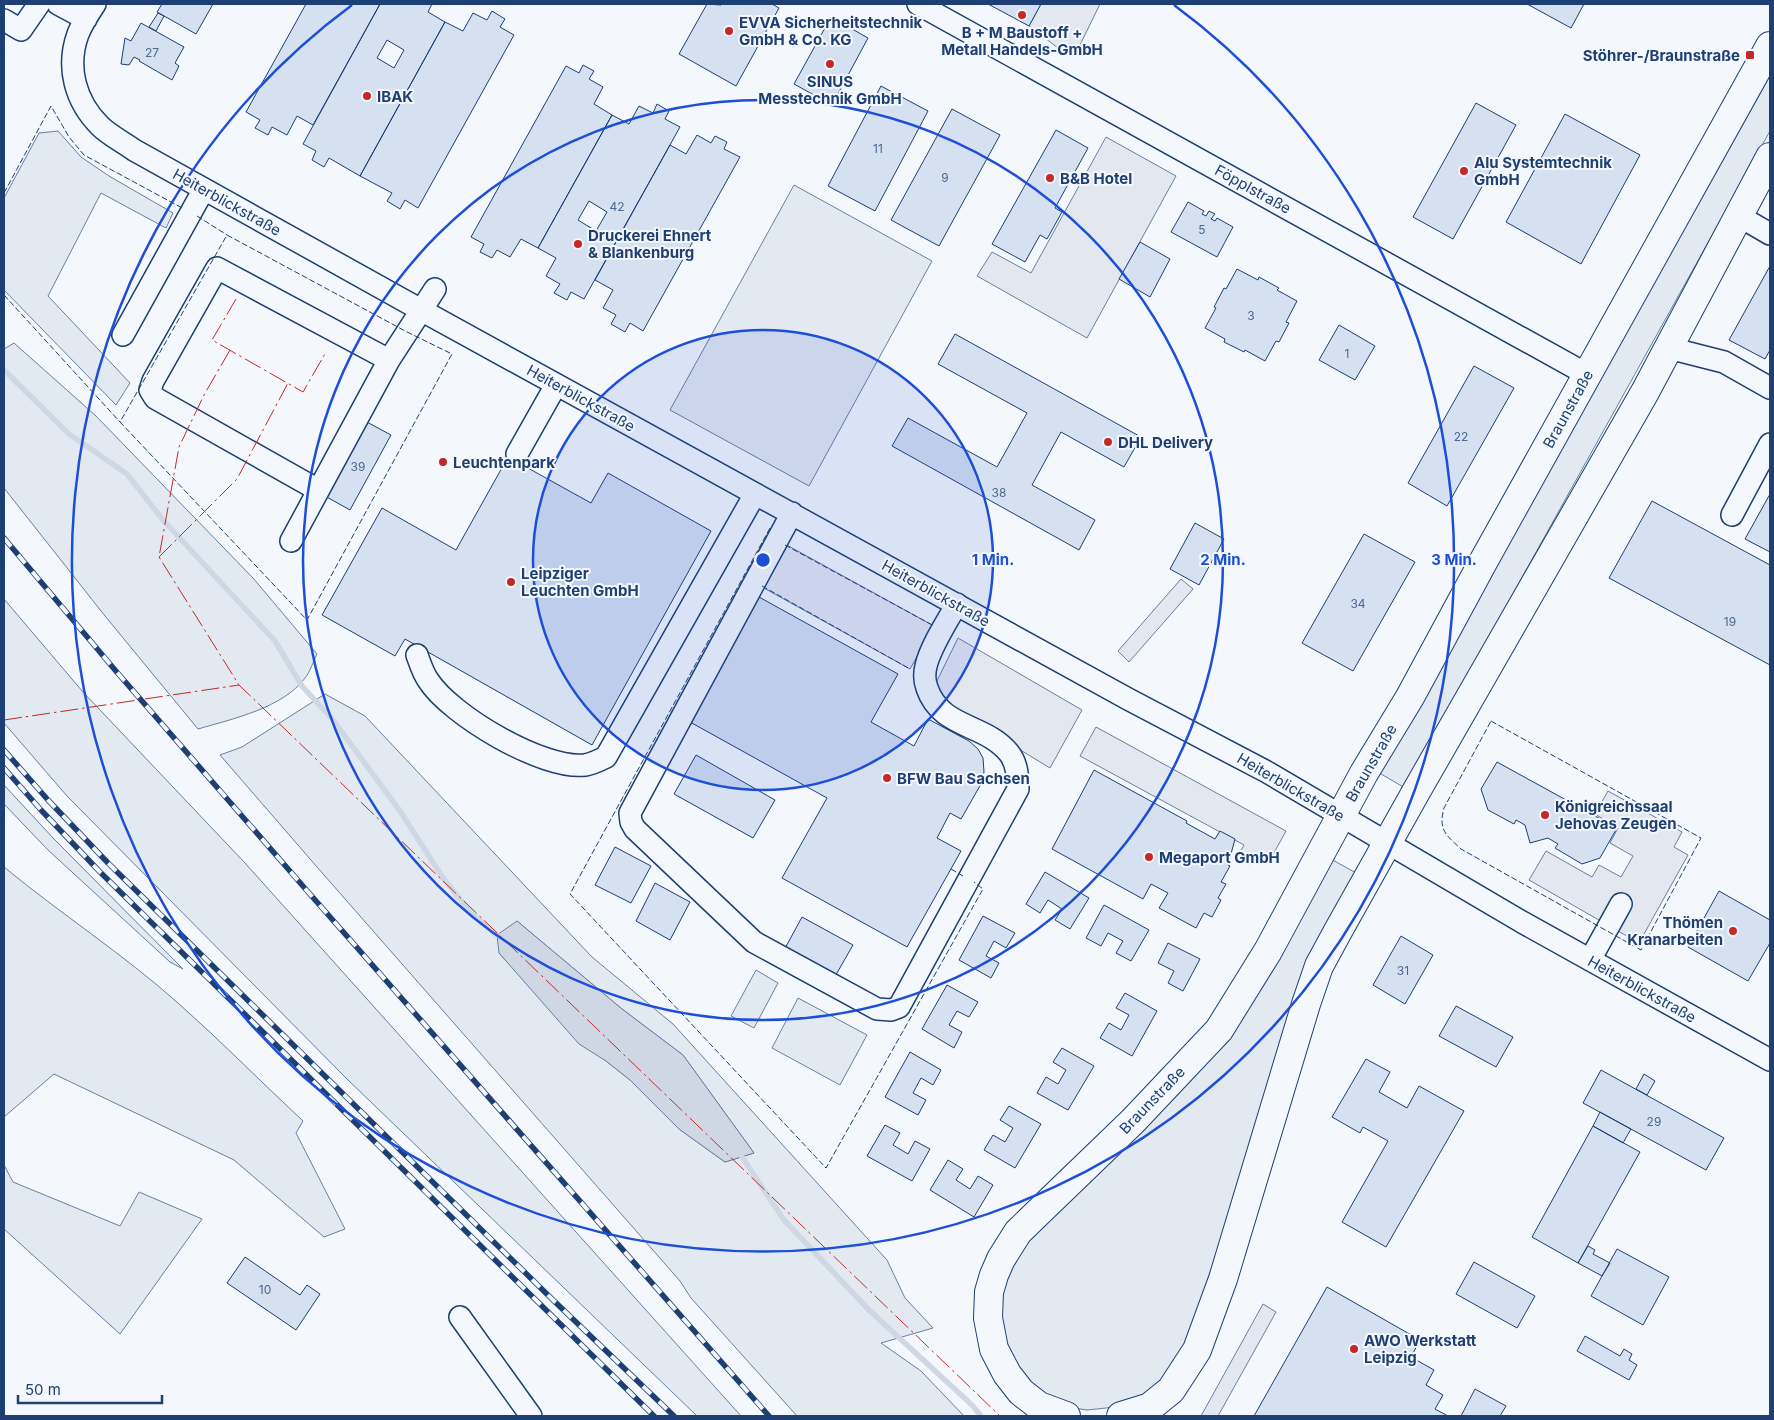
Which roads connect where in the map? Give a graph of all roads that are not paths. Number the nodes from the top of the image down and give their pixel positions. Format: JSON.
{"nodes":[{"id":1,"x":39,"y":4,"type":"edge"},
{"id":2,"x":58,"y":4,"type":"edge"},
{"id":3,"x":918,"y":4,"type":"edge"},
{"id":4,"x":90,"y":11,"type":"edge"},
{"id":5,"x":4,"y":20,"type":"edge"},
{"id":6,"x":1770,"y":46,"type":"edge"},
{"id":7,"x":1770,"y":157,"type":"edge"},
{"id":8,"x":204,"y":189,"type":"junction"},
{"id":9,"x":1738,"y":216,"type":"junction"},
{"id":10,"x":1770,"y":234,"type":"edge"},
{"id":11,"x":435,"y":289,"type":"dead end"},
{"id":12,"x":421,"y":310,"type":"junction"},
{"id":13,"x":123,"y":335,"type":"dead end"},
{"id":14,"x":1669,"y":348,"type":"junction"},
{"id":15,"x":390,"y":360,"type":"junction"},
{"id":16,"x":1588,"y":375,"type":"junction"},
{"id":17,"x":556,"y":385,"type":"junction"},
{"id":18,"x":1770,"y":388,"type":"edge"},
{"id":19,"x":1770,"y":444,"type":"edge"},
{"id":20,"x":517,"y":454,"type":"dead end"},
{"id":21,"x":318,"y":490,"type":"junction"},
{"id":22,"x":755,"y":494,"type":"junction"},
{"id":23,"x":792,"y":513,"type":"junction"},
{"id":24,"x":1732,"y":515,"type":"dead end"},
{"id":25,"x":291,"y":541,"type":"dead end"},
{"id":26,"x":957,"y":604,"type":"junction"},
{"id":27,"x":417,"y":655,"type":"dead end"},
{"id":28,"x":1341,"y":815,"type":"junction"},
{"id":29,"x":1387,"y":843,"type":"junction"},
{"id":30,"x":1621,"y":904,"type":"dead end"},
{"id":31,"x":1590,"y":960,"type":"junction"},
{"id":32,"x":1770,"y":1060,"type":"edge"},
{"id":33,"x":460,"y":1317,"type":"dead end"},
{"id":34,"x":1149,"y":1411,"type":"edge"},
{"id":35,"x":531,"y":1416,"type":"edge"},
{"id":36,"x":1066,"y":1416,"type":"edge"},
{"id":37,"x":1121,"y":1416,"type":"edge"}],
"edges":[{"from":1,"to":5,"type":"street"},
{"from":2,"to":4,"type":"street"},
{"from":3,"to":16,"type":"street","name":"Föpplstraße"},
{"from":4,"to":8,"type":"street","name":"Heiterblickstraße"},
{"from":6,"to":16,"type":"main road","name":"Braunstraße"},
{"from":7,"to":9,"type":"main road"},
{"from":8,"to":12,"type":"street","name":"Heiterblickstraße"},
{"from":8,"to":13,"type":"street"},
{"from":9,"to":10,"type":"street"},
{"from":9,"to":14,"type":"main road"},
{"from":11,"to":12,"type":"street"},
{"from":12,"to":15,"type":"street"},
{"from":12,"to":17,"type":"street","name":"Heiterblickstraße"},
{"from":14,"to":18,"type":"street"},
{"from":14,"to":29,"type":"main road"},
{"from":15,"to":21,"type":"street"},
{"from":15,"to":21,"type":"street"},
{"from":16,"to":28,"type":"main road","name":"Braunstraße"},
{"from":17,"to":20,"type":"street"},
{"from":17,"to":22,"type":"street","name":"Heiterblickstraße"},
{"from":19,"to":24,"type":"street"},
{"from":21,"to":25,"type":"street"},
{"from":22,"to":23,"type":"street","name":"Heiterblickstraße"},
{"from":22,"to":27,"type":"street"},
{"from":23,"to":26,"type":"street","name":"Heiterblickstraße"},
{"from":23,"to":26,"type":"street"},
{"from":26,"to":28,"type":"street","name":"Heiterblickstraße"},
{"from":28,"to":29,"type":"street","name":"Heiterblickstraße"},
{"from":28,"to":36,"type":"main road","name":"Braunstraße"},
{"from":29,"to":31,"type":"street","name":"Heiterblickstraße"},
{"from":29,"to":34,"type":"main road"},
{"from":30,"to":31,"type":"street"},
{"from":31,"to":32,"type":"street","name":"Heiterblickstraße"},
{"from":33,"to":35,"type":"street"},
{"from":34,"to":37,"type":"main road"}]}
